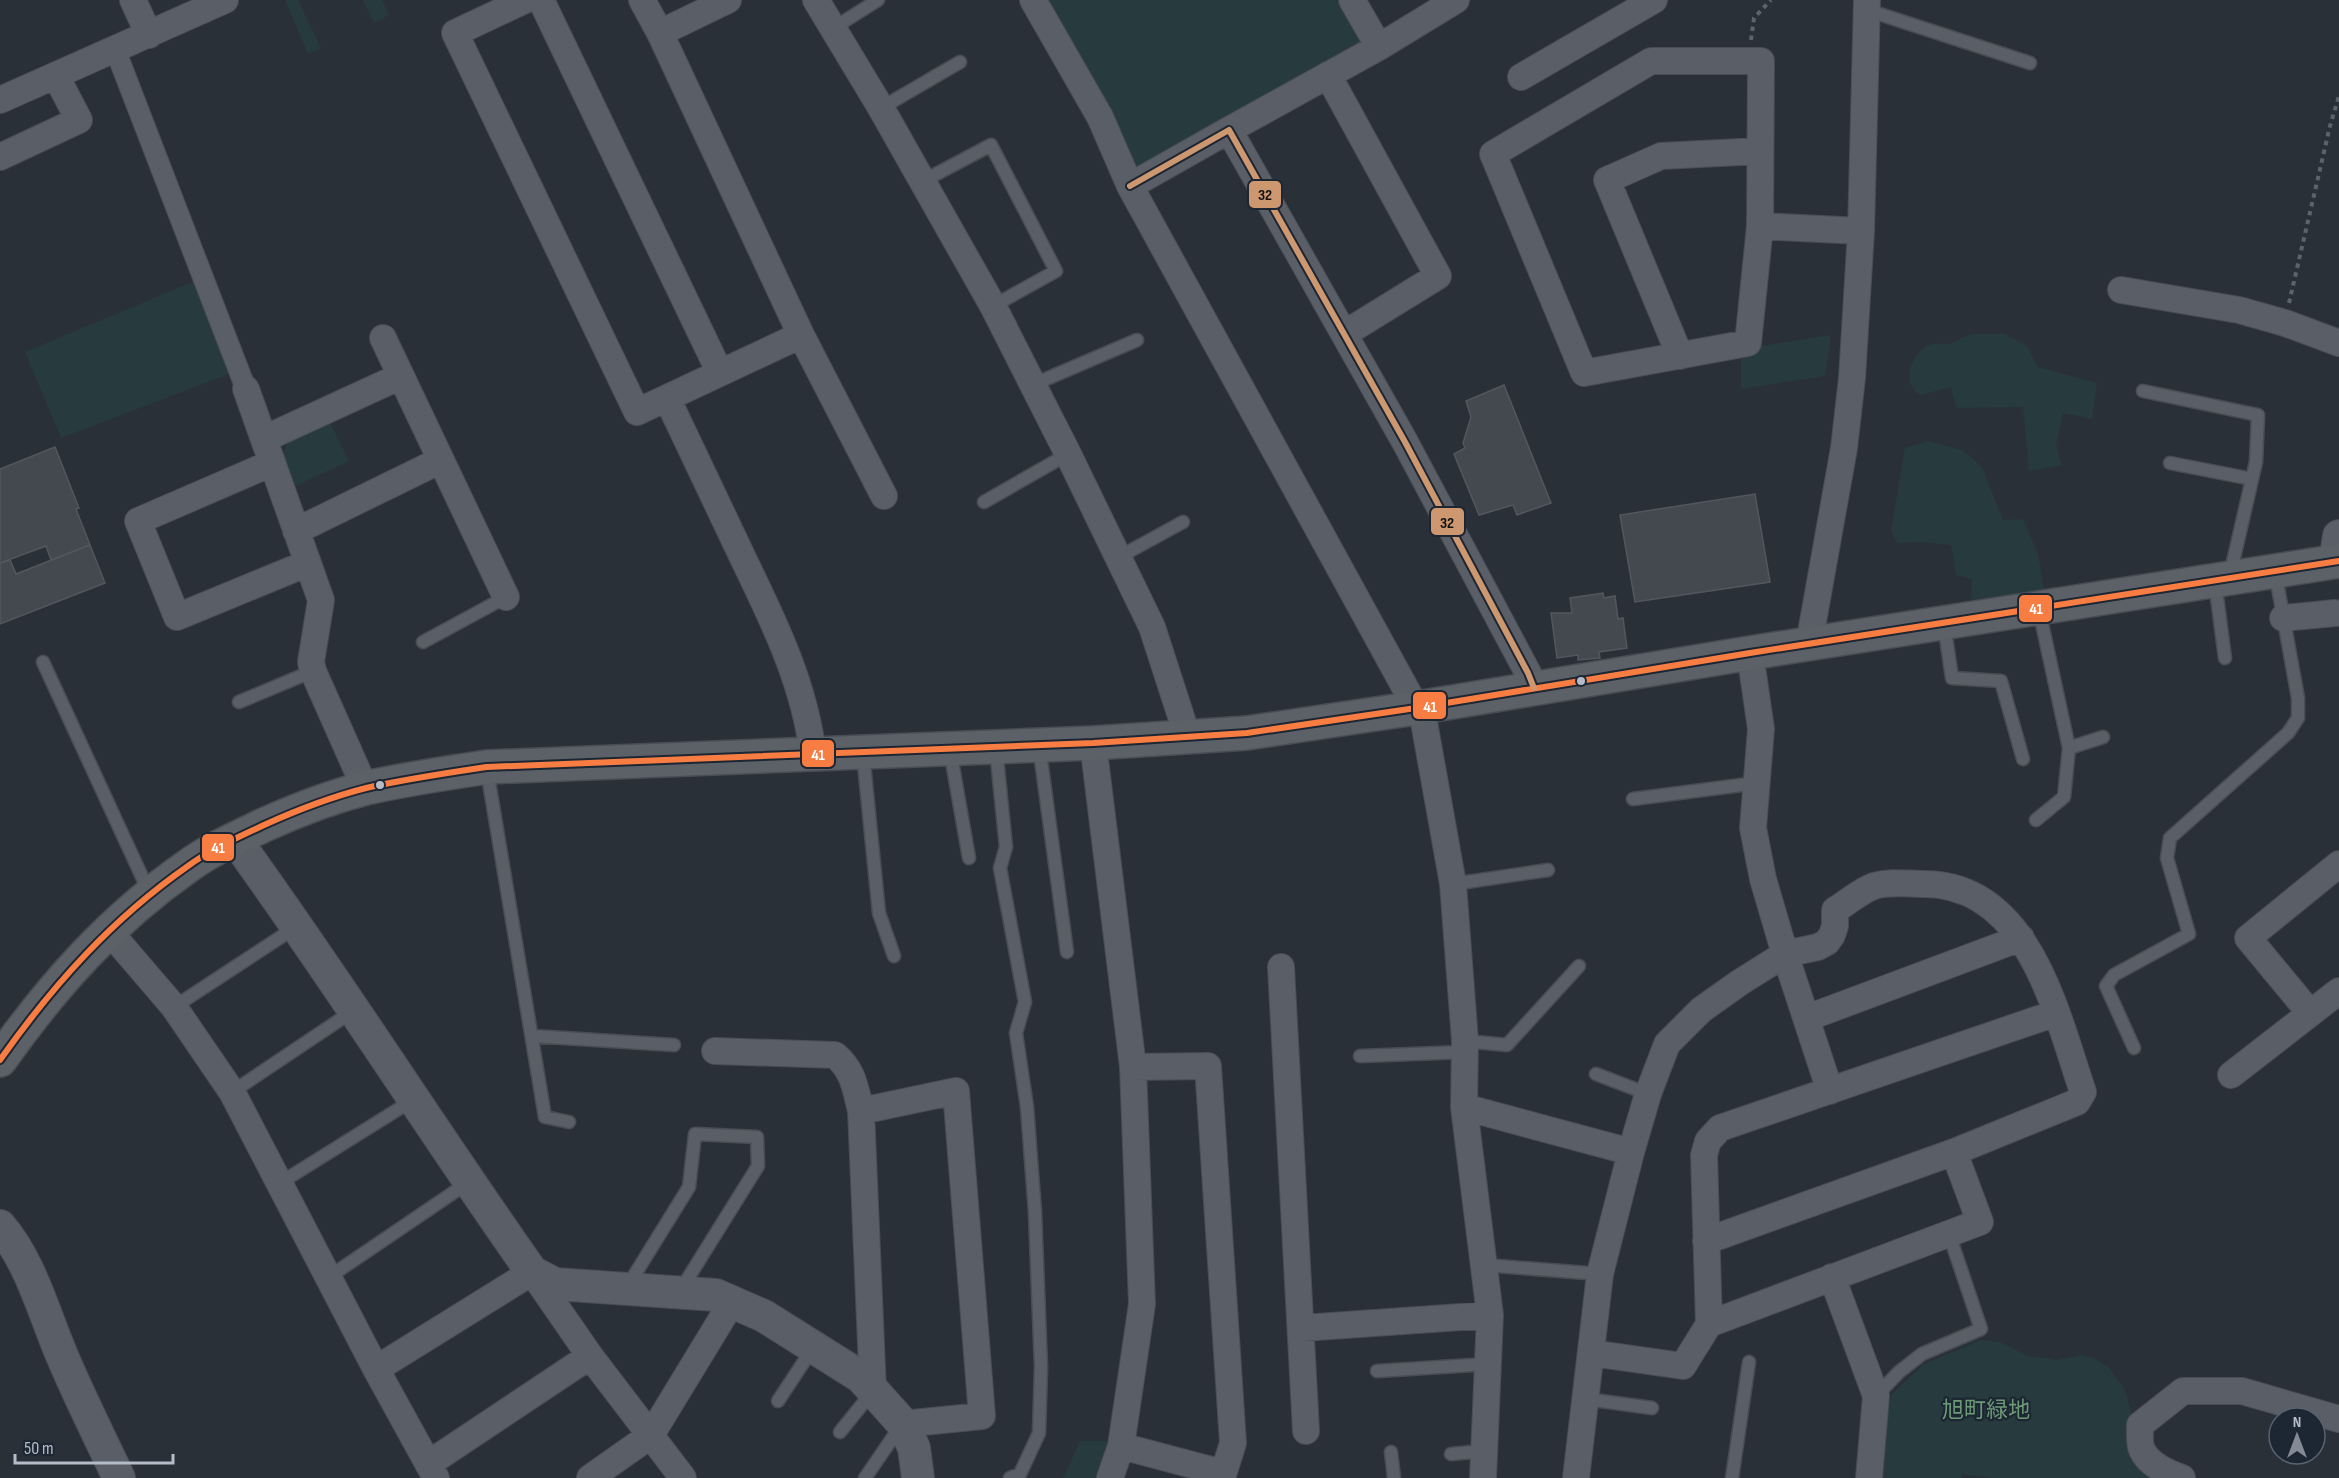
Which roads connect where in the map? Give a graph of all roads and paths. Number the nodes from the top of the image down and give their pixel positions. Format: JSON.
{"nodes":[{"id":1,"x":133,"y":0,"type":"edge"},
{"id":2,"x":225,"y":0,"type":"edge"},
{"id":3,"x":525,"y":0,"type":"edge"},
{"id":4,"x":541,"y":0,"type":"edge"},
{"id":5,"x":642,"y":0,"type":"edge"},
{"id":6,"x":728,"y":0,"type":"edge"},
{"id":7,"x":816,"y":0,"type":"edge"},
{"id":8,"x":878,"y":0,"type":"edge"},
{"id":9,"x":1033,"y":0,"type":"edge"},
{"id":10,"x":1352,"y":0,"type":"edge"},
{"id":11,"x":1456,"y":0,"type":"edge"},
{"id":12,"x":1654,"y":0,"type":"edge"},
{"id":13,"x":1771,"y":0,"type":"edge"},
{"id":14,"x":1867,"y":5,"type":"edge"},
{"id":15,"x":832,"y":29,"type":"junction"},
{"id":16,"x":660,"y":33,"type":"junction"},
{"id":17,"x":149,"y":35,"type":"junction"},
{"id":18,"x":1379,"y":47,"type":"junction"},
{"id":19,"x":116,"y":49,"type":"junction"},
{"id":20,"x":1749,"y":61,"type":"junction"},
{"id":21,"x":960,"y":62,"type":"dead end"},
{"id":22,"x":2030,"y":63,"type":"dead end"},
{"id":23,"x":1328,"y":75,"type":"junction"},
{"id":24,"x":56,"y":76,"type":"junction"},
{"id":25,"x":1521,"y":77,"type":"dead end"},
{"id":26,"x":2339,"y":96,"type":"edge"},
{"id":27,"x":0,"y":100,"type":"edge"},
{"id":28,"x":881,"y":108,"type":"junction"},
{"id":29,"x":1229,"y":130,"type":"junction"},
{"id":30,"x":1760,"y":151,"type":"junction"},
{"id":31,"x":0,"y":157,"type":"edge"},
{"id":32,"x":923,"y":181,"type":"junction"},
{"id":33,"x":1130,"y":186,"type":"junction"},
{"id":34,"x":1760,"y":226,"type":"junction"},
{"id":35,"x":1861,"y":231,"type":"junction"},
{"id":36,"x":2121,"y":290,"type":"dead end"},
{"id":37,"x":993,"y":306,"type":"junction"},
{"id":38,"x":2285,"y":323,"type":"junction"},
{"id":39,"x":1344,"y":334,"type":"junction"},
{"id":40,"x":801,"y":335,"type":"junction"},
{"id":41,"x":383,"y":339,"type":"dead end"},
{"id":42,"x":1137,"y":340,"type":"dead end"},
{"id":43,"x":2339,"y":343,"type":"edge"},
{"id":44,"x":1680,"y":356,"type":"junction"},
{"id":45,"x":720,"y":373,"type":"junction"},
{"id":46,"x":401,"y":376,"type":"junction"},
{"id":47,"x":1032,"y":384,"type":"junction"},
{"id":48,"x":246,"y":389,"type":"joint"},
{"id":49,"x":2143,"y":392,"type":"dead end"},
{"id":50,"x":667,"y":398,"type":"junction"},
{"id":51,"x":264,"y":439,"type":"junction"},
{"id":52,"x":1068,"y":454,"type":"junction"},
{"id":53,"x":441,"y":460,"type":"junction"},
{"id":54,"x":272,"y":463,"type":"junction"},
{"id":55,"x":2170,"y":463,"type":"dead end"},
{"id":56,"x":2252,"y":479,"type":"junction"},
{"id":57,"x":884,"y":496,"type":"dead end"},
{"id":58,"x":984,"y":502,"type":"dead end"},
{"id":59,"x":1183,"y":522,"type":"dead end"},
{"id":60,"x":296,"y":531,"type":"junction"},
{"id":61,"x":2338,"y":553,"type":"edge"},
{"id":62,"x":1119,"y":557,"type":"junction"},
{"id":63,"x":308,"y":563,"type":"junction"},
{"id":64,"x":2275,"y":570,"type":"junction"},
{"id":65,"x":2222,"y":579,"type":"junction"},
{"id":66,"x":506,"y":597,"type":"joint"},
{"id":67,"x":2038,"y":608,"type":"junction"},
{"id":68,"x":2335,"y":613,"type":"dead end"},
{"id":69,"x":2283,"y":618,"type":"junction"},
{"id":70,"x":1944,"y":623,"type":"junction"},
{"id":71,"x":423,"y":642,"type":"dead end"},
{"id":72,"x":1809,"y":644,"type":"junction"},
{"id":73,"x":1750,"y":653,"type":"junction"},
{"id":74,"x":2225,"y":658,"type":"dead end"},
{"id":75,"x":43,"y":662,"type":"dead end"},
{"id":76,"x":313,"y":671,"type":"junction"},
{"id":77,"x":1534,"y":688,"type":"junction"},
{"id":78,"x":239,"y":702,"type":"dead end"},
{"id":79,"x":1416,"y":708,"type":"junction"},
{"id":80,"x":2103,"y":737,"type":"dead end"},
{"id":81,"x":1188,"y":738,"type":"junction"},
{"id":82,"x":1094,"y":743,"type":"junction"},
{"id":83,"x":1039,"y":746,"type":"junction"},
{"id":84,"x":996,"y":747,"type":"junction"},
{"id":85,"x":2069,"y":748,"type":"junction"},
{"id":86,"x":950,"y":749,"type":"junction"},
{"id":87,"x":863,"y":753,"type":"junction"},
{"id":88,"x":813,"y":754,"type":"junction"},
{"id":89,"x":2023,"y":759,"type":"dead end"},
{"id":90,"x":487,"y":767,"type":"junction"},
{"id":91,"x":1757,"y":783,"type":"junction"},
{"id":92,"x":365,"y":788,"type":"junction"},
{"id":93,"x":1633,"y":800,"type":"dead end"},
{"id":94,"x":2036,"y":820,"type":"dead end"},
{"id":95,"x":235,"y":839,"type":"junction"},
{"id":96,"x":969,"y":858,"type":"dead end"},
{"id":97,"x":2339,"y":864,"type":"edge"},
{"id":98,"x":1548,"y":870,"type":"dead end"},
{"id":99,"x":1453,"y":884,"type":"junction"},
{"id":100,"x":150,"y":894,"type":"junction"},
{"id":101,"x":298,"y":926,"type":"junction"},
{"id":102,"x":108,"y":930,"type":"junction"},
{"id":103,"x":2021,"y":938,"type":"junction"},
{"id":104,"x":1067,"y":952,"type":"dead end"},
{"id":105,"x":1785,"y":954,"type":"junction"},
{"id":106,"x":894,"y":956,"type":"dead end"},
{"id":107,"x":1579,"y":966,"type":"dead end"},
{"id":108,"x":1281,"y":967,"type":"dead end"},
{"id":109,"x":2339,"y":991,"type":"edge"},
{"id":110,"x":174,"y":1007,"type":"junction"},
{"id":111,"x":353,"y":1011,"type":"junction"},
{"id":112,"x":2056,"y":1012,"type":"junction"},
{"id":113,"x":2310,"y":1013,"type":"junction"},
{"id":114,"x":1806,"y":1018,"type":"junction"},
{"id":115,"x":532,"y":1036,"type":"junction"},
{"id":116,"x":674,"y":1045,"type":"dead end"},
{"id":117,"x":1465,"y":1047,"type":"junction"},
{"id":118,"x":2134,"y":1048,"type":"dead end"},
{"id":119,"x":715,"y":1051,"type":"dead end"},
{"id":120,"x":1360,"y":1056,"type":"dead end"},
{"id":121,"x":0,"y":1060,"type":"edge"},
{"id":122,"x":1133,"y":1067,"type":"junction"},
{"id":123,"x":1596,"y":1074,"type":"dead end"},
{"id":124,"x":2231,"y":1075,"type":"dead end"},
{"id":125,"x":1830,"y":1091,"type":"junction"},
{"id":126,"x":232,"y":1092,"type":"junction"},
{"id":127,"x":1648,"y":1094,"type":"junction"},
{"id":128,"x":413,"y":1100,"type":"junction"},
{"id":129,"x":1464,"y":1107,"type":"junction"},
{"id":130,"x":861,"y":1111,"type":"junction"},
{"id":131,"x":570,"y":1122,"type":"dead end"},
{"id":132,"x":1631,"y":1152,"type":"junction"},
{"id":133,"x":1954,"y":1152,"type":"junction"},
{"id":134,"x":469,"y":1182,"type":"junction"},
{"id":135,"x":280,"y":1183,"type":"junction"},
{"id":136,"x":0,"y":1226,"type":"edge"},
{"id":137,"x":1949,"y":1234,"type":"junction"},
{"id":138,"x":1706,"y":1241,"type":"junction"},
{"id":139,"x":1484,"y":1265,"type":"junction"},
{"id":140,"x":532,"y":1272,"type":"junction"},
{"id":141,"x":1600,"y":1274,"type":"junction"},
{"id":142,"x":329,"y":1277,"type":"junction"},
{"id":143,"x":1832,"y":1277,"type":"junction"},
{"id":144,"x":626,"y":1288,"type":"junction"},
{"id":145,"x":680,"y":1292,"type":"junction"},
{"id":146,"x":732,"y":1302,"type":"junction"},
{"id":147,"x":1490,"y":1315,"type":"junction"},
{"id":148,"x":1709,"y":1324,"type":"junction"},
{"id":149,"x":1302,"y":1328,"type":"junction"},
{"id":150,"x":813,"y":1348,"type":"junction"},
{"id":151,"x":1591,"y":1353,"type":"junction"},
{"id":152,"x":590,"y":1356,"type":"junction"},
{"id":153,"x":1749,"y":1362,"type":"dead end"},
{"id":154,"x":1489,"y":1364,"type":"junction"},
{"id":155,"x":376,"y":1369,"type":"junction"},
{"id":156,"x":1377,"y":1371,"type":"dead end"},
{"id":157,"x":873,"y":1391,"type":"junction"},
{"id":158,"x":1876,"y":1396,"type":"junction"},
{"id":159,"x":1586,"y":1399,"type":"junction"},
{"id":160,"x":778,"y":1401,"type":"dead end"},
{"id":161,"x":1652,"y":1408,"type":"dead end"},
{"id":162,"x":2339,"y":1419,"type":"edge"},
{"id":163,"x":903,"y":1424,"type":"junction"},
{"id":164,"x":1306,"y":1431,"type":"dead end"},
{"id":165,"x":840,"y":1432,"type":"dead end"},
{"id":166,"x":651,"y":1434,"type":"junction"},
{"id":167,"x":1121,"y":1446,"type":"junction"},
{"id":168,"x":1484,"y":1451,"type":"junction"},
{"id":169,"x":1391,"y":1452,"type":"dead end"},
{"id":170,"x":1451,"y":1454,"type":"dead end"},
{"id":171,"x":432,"y":1471,"type":"edge"},
{"id":172,"x":1222,"y":1475,"type":"edge"},
{"id":173,"x":119,"y":1478,"type":"edge"},
{"id":174,"x":590,"y":1478,"type":"edge"},
{"id":175,"x":682,"y":1478,"type":"edge"},
{"id":176,"x":865,"y":1478,"type":"edge"},
{"id":177,"x":918,"y":1478,"type":"edge"},
{"id":178,"x":1010,"y":1478,"type":"edge"},
{"id":179,"x":1110,"y":1478,"type":"edge"},
{"id":180,"x":1394,"y":1478,"type":"edge"},
{"id":181,"x":1483,"y":1478,"type":"edge"},
{"id":182,"x":1576,"y":1478,"type":"edge"},
{"id":183,"x":1732,"y":1478,"type":"edge"},
{"id":184,"x":1869,"y":1478,"type":"edge"},
{"id":185,"x":2182,"y":1478,"type":"edge"}],
"edges":[{"from":1,"to":17,"type":"street"},
{"from":2,"to":17,"type":"street"},
{"from":3,"to":50,"type":"street"},
{"from":4,"to":45,"type":"street"},
{"from":5,"to":16,"type":"street"},
{"from":6,"to":16,"type":"street"},
{"from":7,"to":15,"type":"street"},
{"from":8,"to":15,"type":"lane"},
{"from":9,"to":33,"type":"street"},
{"from":10,"to":18,"type":"street"},
{"from":11,"to":18,"type":"street"},
{"from":12,"to":25,"type":"street"},
{"from":13,"to":20,"type":"path"},
{"from":14,"to":22,"type":"lane"},
{"from":14,"to":35,"type":"street"},
{"from":15,"to":28,"type":"street"},
{"from":16,"to":40,"type":"street"},
{"from":17,"to":19,"type":"street"},
{"from":18,"to":23,"type":"street"},
{"from":19,"to":24,"type":"street"},
{"from":19,"to":48,"type":"street"},
{"from":20,"to":30,"type":"street"},
{"from":20,"to":44,"type":"street"},
{"from":21,"to":28,"type":"lane"},
{"from":23,"to":29,"type":"street"},
{"from":23,"to":39,"type":"street"},
{"from":24,"to":27,"type":"street"},
{"from":24,"to":31,"type":"street"},
{"from":26,"to":38,"type":"path"},
{"from":28,"to":32,"type":"street"},
{"from":29,"to":33,"type":"street"},
{"from":29,"to":39,"type":"street"},
{"from":30,"to":34,"type":"street"},
{"from":30,"to":44,"type":"street"},
{"from":32,"to":37,"type":"street"},
{"from":32,"to":37,"type":"lane"},
{"from":33,"to":79,"type":"street"},
{"from":34,"to":35,"type":"street"},
{"from":34,"to":44,"type":"street"},
{"from":35,"to":72,"type":"street"},
{"from":36,"to":38,"type":"street"},
{"from":37,"to":47,"type":"street"},
{"from":38,"to":43,"type":"street"},
{"from":39,"to":77,"type":"street"},
{"from":40,"to":45,"type":"street"},
{"from":40,"to":57,"type":"street"},
{"from":41,"to":46,"type":"street"},
{"from":42,"to":47,"type":"lane"},
{"from":45,"to":50,"type":"street"},
{"from":46,"to":51,"type":"street"},
{"from":46,"to":53,"type":"street"},
{"from":47,"to":52,"type":"street"},
{"from":48,"to":51,"type":"street"},
{"from":49,"to":56,"type":"lane"},
{"from":50,"to":88,"type":"street"},
{"from":51,"to":54,"type":"street"},
{"from":52,"to":58,"type":"lane"},
{"from":52,"to":62,"type":"street"},
{"from":53,"to":60,"type":"street"},
{"from":53,"to":66,"type":"street"},
{"from":54,"to":60,"type":"street"},
{"from":54,"to":63,"type":"street"},
{"from":55,"to":56,"type":"lane"},
{"from":56,"to":65,"type":"lane"},
{"from":59,"to":62,"type":"lane"},
{"from":60,"to":63,"type":"street"},
{"from":61,"to":64,"type":"main road"},
{"from":62,"to":81,"type":"street"},
{"from":63,"to":76,"type":"street"},
{"from":64,"to":65,"type":"main road"},
{"from":64,"to":69,"type":"lane"},
{"from":65,"to":67,"type":"main road"},
{"from":65,"to":74,"type":"lane"},
{"from":66,"to":71,"type":"lane"},
{"from":67,"to":70,"type":"main road"},
{"from":67,"to":85,"type":"lane"},
{"from":68,"to":69,"type":"street"},
{"from":69,"to":118,"type":"lane"},
{"from":70,"to":72,"type":"main road"},
{"from":70,"to":89,"type":"lane"},
{"from":72,"to":73,"type":"main road"},
{"from":73,"to":77,"type":"main road"},
{"from":73,"to":91,"type":"street"},
{"from":75,"to":100,"type":"lane"},
{"from":76,"to":78,"type":"lane"},
{"from":76,"to":92,"type":"street"},
{"from":77,"to":79,"type":"main road"},
{"from":79,"to":81,"type":"main road"},
{"from":79,"to":99,"type":"street"},
{"from":80,"to":85,"type":"lane"},
{"from":81,"to":82,"type":"main road"},
{"from":82,"to":83,"type":"main road"},
{"from":82,"to":122,"type":"street"},
{"from":83,"to":84,"type":"main road"},
{"from":83,"to":104,"type":"lane"},
{"from":84,"to":86,"type":"main road"},
{"from":84,"to":178,"type":"lane"},
{"from":85,"to":94,"type":"lane"},
{"from":86,"to":87,"type":"main road"},
{"from":86,"to":96,"type":"lane"},
{"from":87,"to":88,"type":"main road"},
{"from":87,"to":106,"type":"lane"},
{"from":88,"to":90,"type":"main road"},
{"from":90,"to":92,"type":"main road"},
{"from":90,"to":115,"type":"lane"},
{"from":91,"to":93,"type":"lane"},
{"from":91,"to":105,"type":"street"},
{"from":92,"to":95,"type":"main road"},
{"from":95,"to":100,"type":"main road"},
{"from":95,"to":101,"type":"street"},
{"from":97,"to":113,"type":"street"},
{"from":98,"to":99,"type":"lane"},
{"from":99,"to":117,"type":"street"},
{"from":100,"to":102,"type":"main road"},
{"from":101,"to":110,"type":"lane"},
{"from":101,"to":111,"type":"street"},
{"from":102,"to":110,"type":"street"},
{"from":102,"to":121,"type":"main road"},
{"from":103,"to":105,"type":"street"},
{"from":103,"to":112,"type":"street"},
{"from":103,"to":114,"type":"street"},
{"from":105,"to":114,"type":"street"},
{"from":105,"to":127,"type":"street"},
{"from":107,"to":117,"type":"lane"},
{"from":108,"to":149,"type":"street"},
{"from":109,"to":113,"type":"street"},
{"from":110,"to":126,"type":"street"},
{"from":111,"to":126,"type":"lane"},
{"from":111,"to":128,"type":"street"},
{"from":112,"to":125,"type":"street"},
{"from":112,"to":133,"type":"street"},
{"from":113,"to":124,"type":"street"},
{"from":114,"to":125,"type":"street"},
{"from":115,"to":116,"type":"lane"},
{"from":115,"to":131,"type":"lane"},
{"from":117,"to":120,"type":"lane"},
{"from":117,"to":129,"type":"street"},
{"from":119,"to":130,"type":"street"},
{"from":122,"to":167,"type":"street"},
{"from":122,"to":172,"type":"street"},
{"from":123,"to":127,"type":"lane"},
{"from":125,"to":138,"type":"street"},
{"from":126,"to":135,"type":"street"},
{"from":127,"to":132,"type":"street"},
{"from":128,"to":134,"type":"street"},
{"from":128,"to":135,"type":"lane"},
{"from":129,"to":132,"type":"street"},
{"from":129,"to":139,"type":"street"},
{"from":130,"to":157,"type":"street"},
{"from":130,"to":163,"type":"street"},
{"from":132,"to":141,"type":"street"},
{"from":133,"to":137,"type":"street"},
{"from":133,"to":138,"type":"street"},
{"from":134,"to":140,"type":"street"},
{"from":134,"to":142,"type":"lane"},
{"from":135,"to":142,"type":"street"},
{"from":136,"to":173,"type":"street"},
{"from":137,"to":143,"type":"street"},
{"from":137,"to":158,"type":"lane"},
{"from":138,"to":148,"type":"street"},
{"from":139,"to":141,"type":"lane"},
{"from":139,"to":147,"type":"street"},
{"from":140,"to":144,"type":"street"},
{"from":140,"to":152,"type":"street"},
{"from":140,"to":155,"type":"street"},
{"from":141,"to":151,"type":"street"},
{"from":142,"to":155,"type":"street"},
{"from":143,"to":148,"type":"street"},
{"from":143,"to":158,"type":"street"},
{"from":144,"to":145,"type":"street"},
{"from":144,"to":145,"type":"lane"},
{"from":145,"to":146,"type":"street"},
{"from":146,"to":150,"type":"street"},
{"from":146,"to":166,"type":"street"},
{"from":147,"to":149,"type":"street"},
{"from":147,"to":154,"type":"street"},
{"from":148,"to":151,"type":"street"},
{"from":149,"to":164,"type":"street"},
{"from":150,"to":157,"type":"street"},
{"from":150,"to":160,"type":"lane"},
{"from":151,"to":159,"type":"street"},
{"from":152,"to":166,"type":"street"},
{"from":152,"to":171,"type":"street"},
{"from":153,"to":183,"type":"lane"},
{"from":154,"to":156,"type":"lane"},
{"from":154,"to":168,"type":"street"},
{"from":155,"to":171,"type":"street"},
{"from":157,"to":163,"type":"street"},
{"from":157,"to":165,"type":"lane"},
{"from":158,"to":184,"type":"street"},
{"from":159,"to":161,"type":"lane"},
{"from":159,"to":182,"type":"street"},
{"from":162,"to":185,"type":"street"},
{"from":163,"to":176,"type":"lane"},
{"from":163,"to":177,"type":"street"},
{"from":166,"to":174,"type":"street"},
{"from":166,"to":175,"type":"street"},
{"from":167,"to":172,"type":"street"},
{"from":167,"to":179,"type":"street"},
{"from":168,"to":170,"type":"lane"},
{"from":168,"to":181,"type":"street"},
{"from":169,"to":180,"type":"lane"}]}
